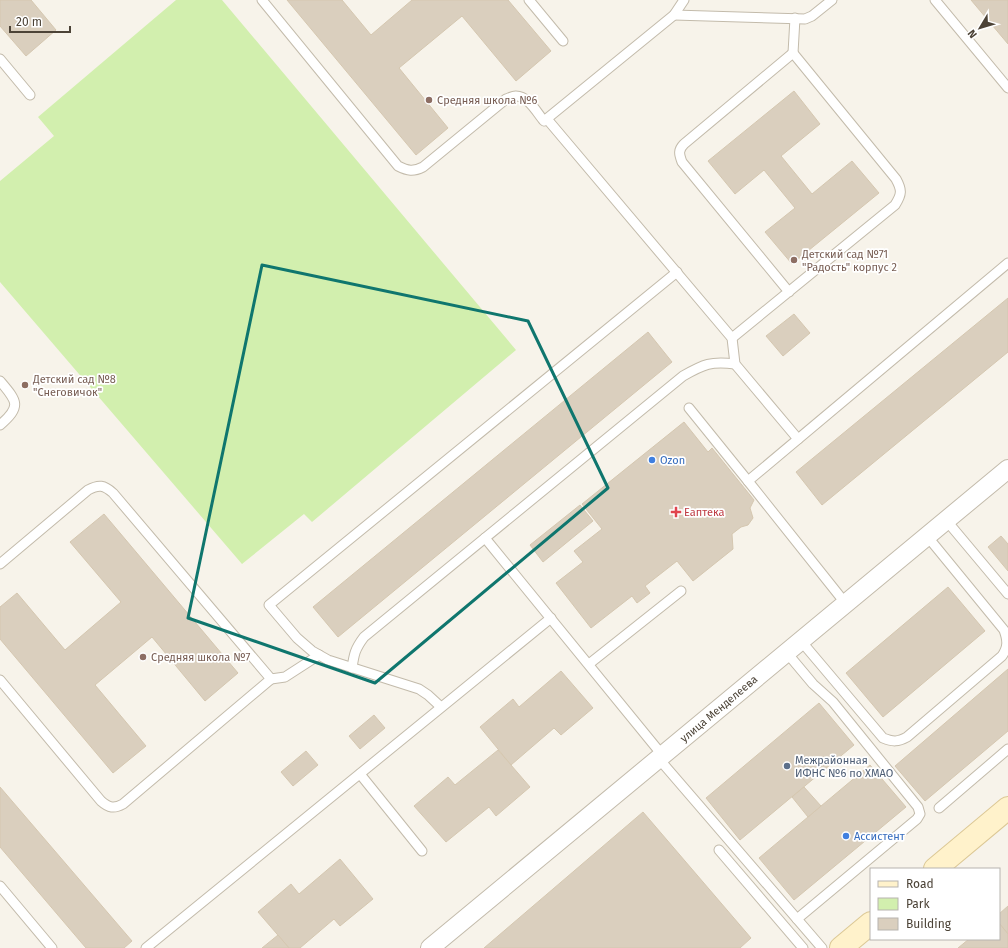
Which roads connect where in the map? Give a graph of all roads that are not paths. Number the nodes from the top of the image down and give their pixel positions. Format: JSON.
{"nodes":[{"id":1,"x":262,"y":0,"type":"edge"},
{"id":2,"x":529,"y":0,"type":"edge"},
{"id":3,"x":684,"y":0,"type":"edge"},
{"id":4,"x":832,"y":0,"type":"edge"},
{"id":5,"x":935,"y":0,"type":"edge"},
{"id":6,"x":674,"y":16,"type":"junction"},
{"id":7,"x":795,"y":18,"type":"junction"},
{"id":8,"x":563,"y":40,"type":"dead end"},
{"id":9,"x":793,"y":53,"type":"junction"},
{"id":10,"x":0,"y":59,"type":"edge"},
{"id":11,"x":1008,"y":88,"type":"edge"},
{"id":12,"x":30,"y":95,"type":"dead end"},
{"id":13,"x":547,"y":119,"type":"junction"},
{"id":14,"x":1008,"y":263,"type":"edge"},
{"id":15,"x":677,"y":272,"type":"junction"},
{"id":16,"x":789,"y":292,"type":"junction"},
{"id":17,"x":732,"y":338,"type":"junction"},
{"id":18,"x":735,"y":364,"type":"junction"},
{"id":19,"x":0,"y":381,"type":"edge"},
{"id":20,"x":689,"y":408,"type":"dead end"},
{"id":21,"x":0,"y":425,"type":"edge"},
{"id":22,"x":798,"y":439,"type":"junction"},
{"id":23,"x":1008,"y":470,"type":"edge"},
{"id":24,"x":748,"y":481,"type":"junction"},
{"id":25,"x":946,"y":520,"type":"junction"},
{"id":26,"x":927,"y":536,"type":"junction"},
{"id":27,"x":485,"y":538,"type":"junction"},
{"id":28,"x":0,"y":564,"type":"edge"},
{"id":29,"x":681,"y":591,"type":"dead end"},
{"id":30,"x":1008,"y":594,"type":"edge"},
{"id":31,"x":846,"y":604,"type":"junction"},
{"id":32,"x":551,"y":618,"type":"junction"},
{"id":33,"x":801,"y":641,"type":"junction"},
{"id":34,"x":787,"y":653,"type":"junction"},
{"id":35,"x":319,"y":655,"type":"junction"},
{"id":36,"x":589,"y":664,"type":"junction"},
{"id":37,"x":352,"y":668,"type":"junction"},
{"id":38,"x":271,"y":679,"type":"junction"},
{"id":39,"x":0,"y":680,"type":"edge"},
{"id":40,"x":441,"y":707,"type":"junction"},
{"id":41,"x":1008,"y":749,"type":"edge"},
{"id":42,"x":661,"y":758,"type":"junction"},
{"id":43,"x":360,"y":774,"type":"junction"},
{"id":44,"x":939,"y":808,"type":"dead end"},
{"id":45,"x":1008,"y":808,"type":"edge"},
{"id":46,"x":719,"y":850,"type":"dead end"},
{"id":47,"x":422,"y":851,"type":"dead end"},
{"id":48,"x":936,"y":868,"type":"edge"},
{"id":49,"x":0,"y":886,"type":"edge"},
{"id":50,"x":797,"y":919,"type":"junction"},
{"id":51,"x":870,"y":924,"type":"edge"},
{"id":52,"x":435,"y":946,"type":"edge"},
{"id":53,"x":52,"y":948,"type":"edge"},
{"id":54,"x":146,"y":948,"type":"edge"},
{"id":55,"x":803,"y":948,"type":"edge"},
{"id":56,"x":822,"y":948,"type":"edge"},
{"id":57,"x":841,"y":948,"type":"edge"}],
"edges":[{"from":1,"to":13,"type":"lane"},
{"from":2,"to":8,"type":"lane"},
{"from":3,"to":6,"type":"lane"},
{"from":4,"to":7,"type":"lane"},
{"from":5,"to":11,"type":"lane"},
{"from":6,"to":7,"type":"lane"},
{"from":6,"to":13,"type":"lane"},
{"from":7,"to":9,"type":"lane"},
{"from":9,"to":16,"type":"lane"},
{"from":9,"to":16,"type":"lane"},
{"from":10,"to":12,"type":"lane"},
{"from":13,"to":15,"type":"lane"},
{"from":14,"to":22,"type":"lane"},
{"from":15,"to":17,"type":"lane"},
{"from":15,"to":35,"type":"lane"},
{"from":16,"to":17,"type":"lane"},
{"from":17,"to":18,"type":"lane"},
{"from":18,"to":22,"type":"lane"},
{"from":18,"to":27,"type":"lane"},
{"from":19,"to":21,"type":"lane"},
{"from":20,"to":24,"type":"lane"},
{"from":22,"to":24,"type":"lane"},
{"from":23,"to":25,"type":"street","name":"улица Менделеева"},
{"from":24,"to":31,"type":"lane"},
{"from":25,"to":26,"type":"street","name":"улица Менделеева"},
{"from":25,"to":30,"type":"lane"},
{"from":26,"to":31,"type":"street","name":"улица Менделеева"},
{"from":26,"to":33,"type":"lane"},
{"from":27,"to":32,"type":"lane"},
{"from":27,"to":37,"type":"lane"},
{"from":28,"to":38,"type":"lane"},
{"from":29,"to":36,"type":"lane"},
{"from":31,"to":33,"type":"street","name":"улица Менделеева"},
{"from":32,"to":36,"type":"lane"},
{"from":32,"to":40,"type":"lane"},
{"from":33,"to":34,"type":"street","name":"улица Менделеева"},
{"from":34,"to":42,"type":"street","name":"улица Менделеева"},
{"from":34,"to":50,"type":"lane"},
{"from":35,"to":37,"type":"lane"},
{"from":35,"to":38,"type":"lane"},
{"from":36,"to":42,"type":"lane"},
{"from":37,"to":40,"type":"lane"},
{"from":38,"to":39,"type":"lane"},
{"from":40,"to":43,"type":"lane"},
{"from":41,"to":44,"type":"lane"},
{"from":42,"to":50,"type":"lane"},
{"from":42,"to":52,"type":"street","name":"улица Менделеева"},
{"from":43,"to":47,"type":"lane"},
{"from":43,"to":54,"type":"lane"},
{"from":45,"to":48,"type":"main road"},
{"from":46,"to":55,"type":"lane"},
{"from":49,"to":53,"type":"lane"},
{"from":50,"to":56,"type":"lane"},
{"from":51,"to":57,"type":"main road"}]}
